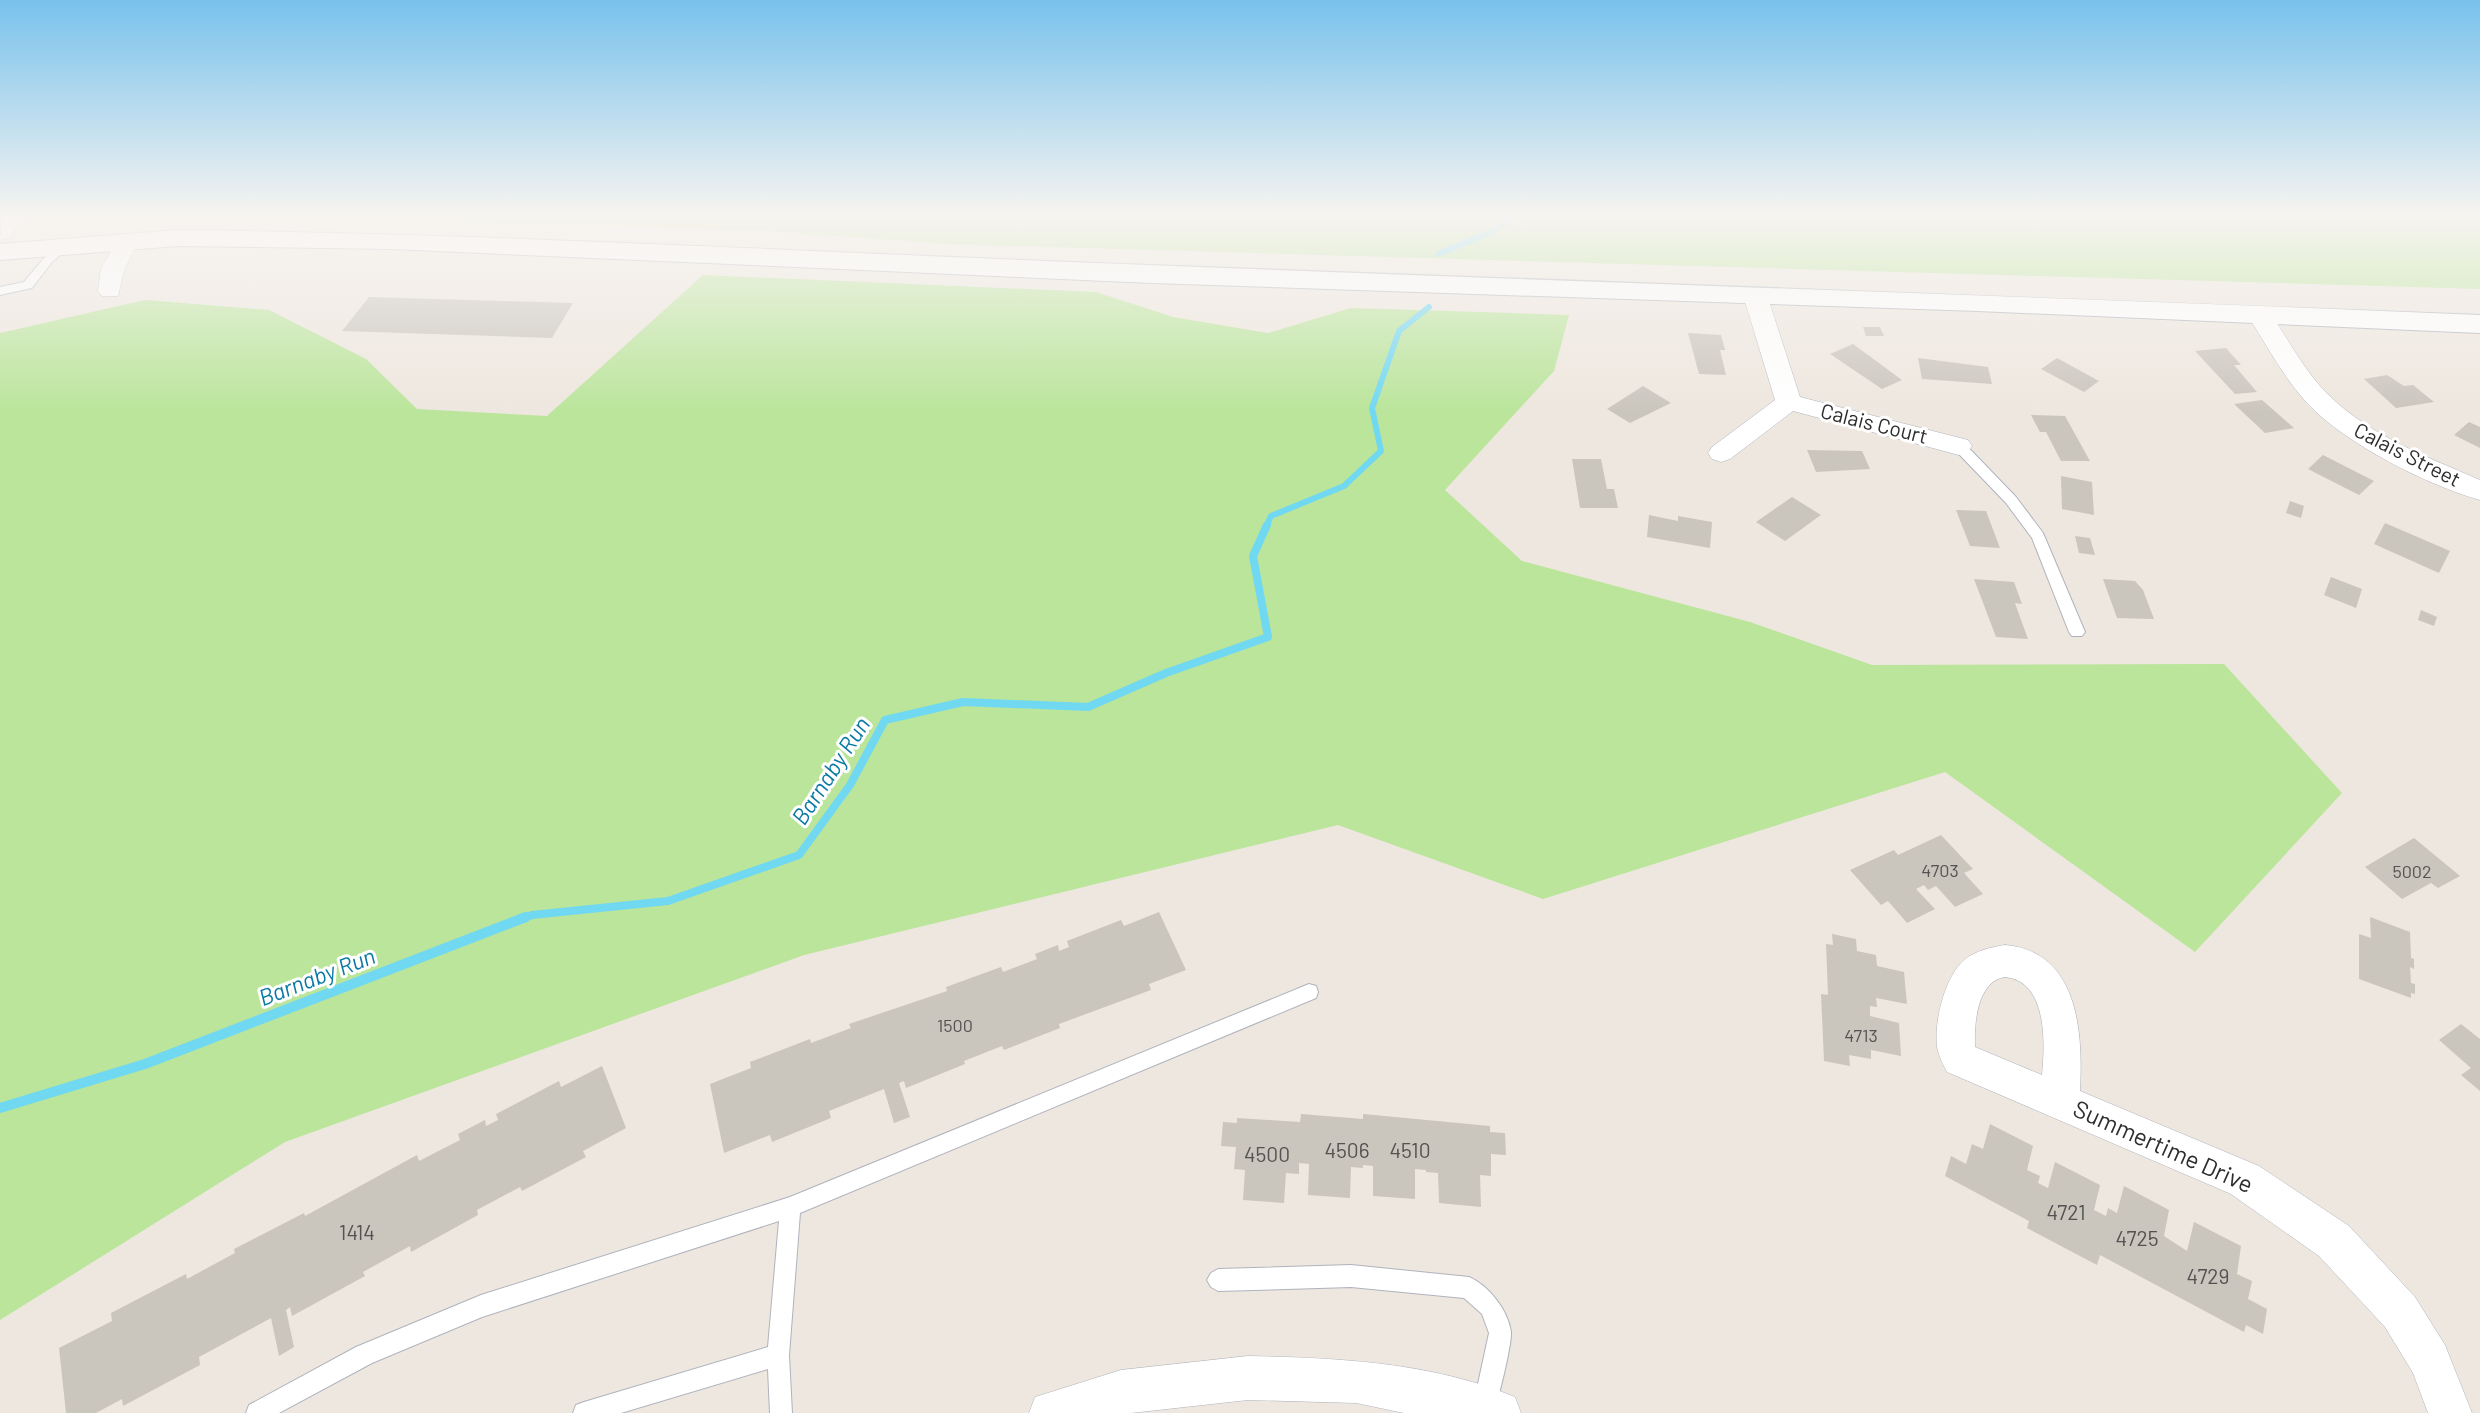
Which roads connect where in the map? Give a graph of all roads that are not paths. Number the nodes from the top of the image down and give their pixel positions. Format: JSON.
{"nodes":[{"id":1,"x":31,"y":281,"type":"edge"},
{"id":2,"x":111,"y":281,"type":"edge"},
{"id":3,"x":1342,"y":281,"type":"edge"},
{"id":4,"x":0,"y":291,"type":"edge"},
{"id":5,"x":110,"y":291,"type":"dead end"},
{"id":6,"x":1755,"y":295,"type":"junction"},
{"id":7,"x":2260,"y":316,"type":"junction"},
{"id":8,"x":2480,"y":324,"type":"edge"},
{"id":9,"x":1789,"y":402,"type":"junction"},
{"id":10,"x":1959,"y":446,"type":"joint"},
{"id":11,"x":1721,"y":453,"type":"dead end"},
{"id":12,"x":2480,"y":491,"type":"edge"},
{"id":13,"x":2077,"y":632,"type":"dead end"},
{"id":14,"x":1309,"y":992,"type":"dead end"},
{"id":15,"x":2060,"y":1100,"type":"dead end"},
{"id":16,"x":790,"y":1207,"type":"junction"},
{"id":17,"x":1218,"y":1280,"type":"dead end"},
{"id":18,"x":778,"y":1354,"type":"junction"},
{"id":19,"x":1489,"y":1411,"type":"edge"},
{"id":20,"x":257,"y":1413,"type":"edge"},
{"id":21,"x":584,"y":1413,"type":"edge"},
{"id":22,"x":781,"y":1413,"type":"edge"},
{"id":23,"x":1051,"y":1413,"type":"edge"},
{"id":24,"x":2450,"y":1413,"type":"edge"}],
"edges":[{"from":1,"to":4,"type":"lane"},
{"from":2,"to":5,"type":"street"},
{"from":3,"to":6,"type":"main road"},
{"from":6,"to":7,"type":"main road"},
{"from":6,"to":9,"type":"street"},
{"from":7,"to":8,"type":"main road"},
{"from":7,"to":12,"type":"street","name":"Calais Street"},
{"from":9,"to":10,"type":"street","name":"Calais Court"},
{"from":9,"to":11,"type":"street"},
{"from":10,"to":13,"type":"lane"},
{"from":14,"to":16,"type":"lane"},
{"from":15,"to":24,"type":"street","name":"Summertime Drive"},
{"from":16,"to":18,"type":"lane"},
{"from":16,"to":20,"type":"lane"},
{"from":17,"to":19,"type":"lane"},
{"from":18,"to":21,"type":"lane"},
{"from":18,"to":22,"type":"lane"},
{"from":19,"to":23,"type":"street"}]}
